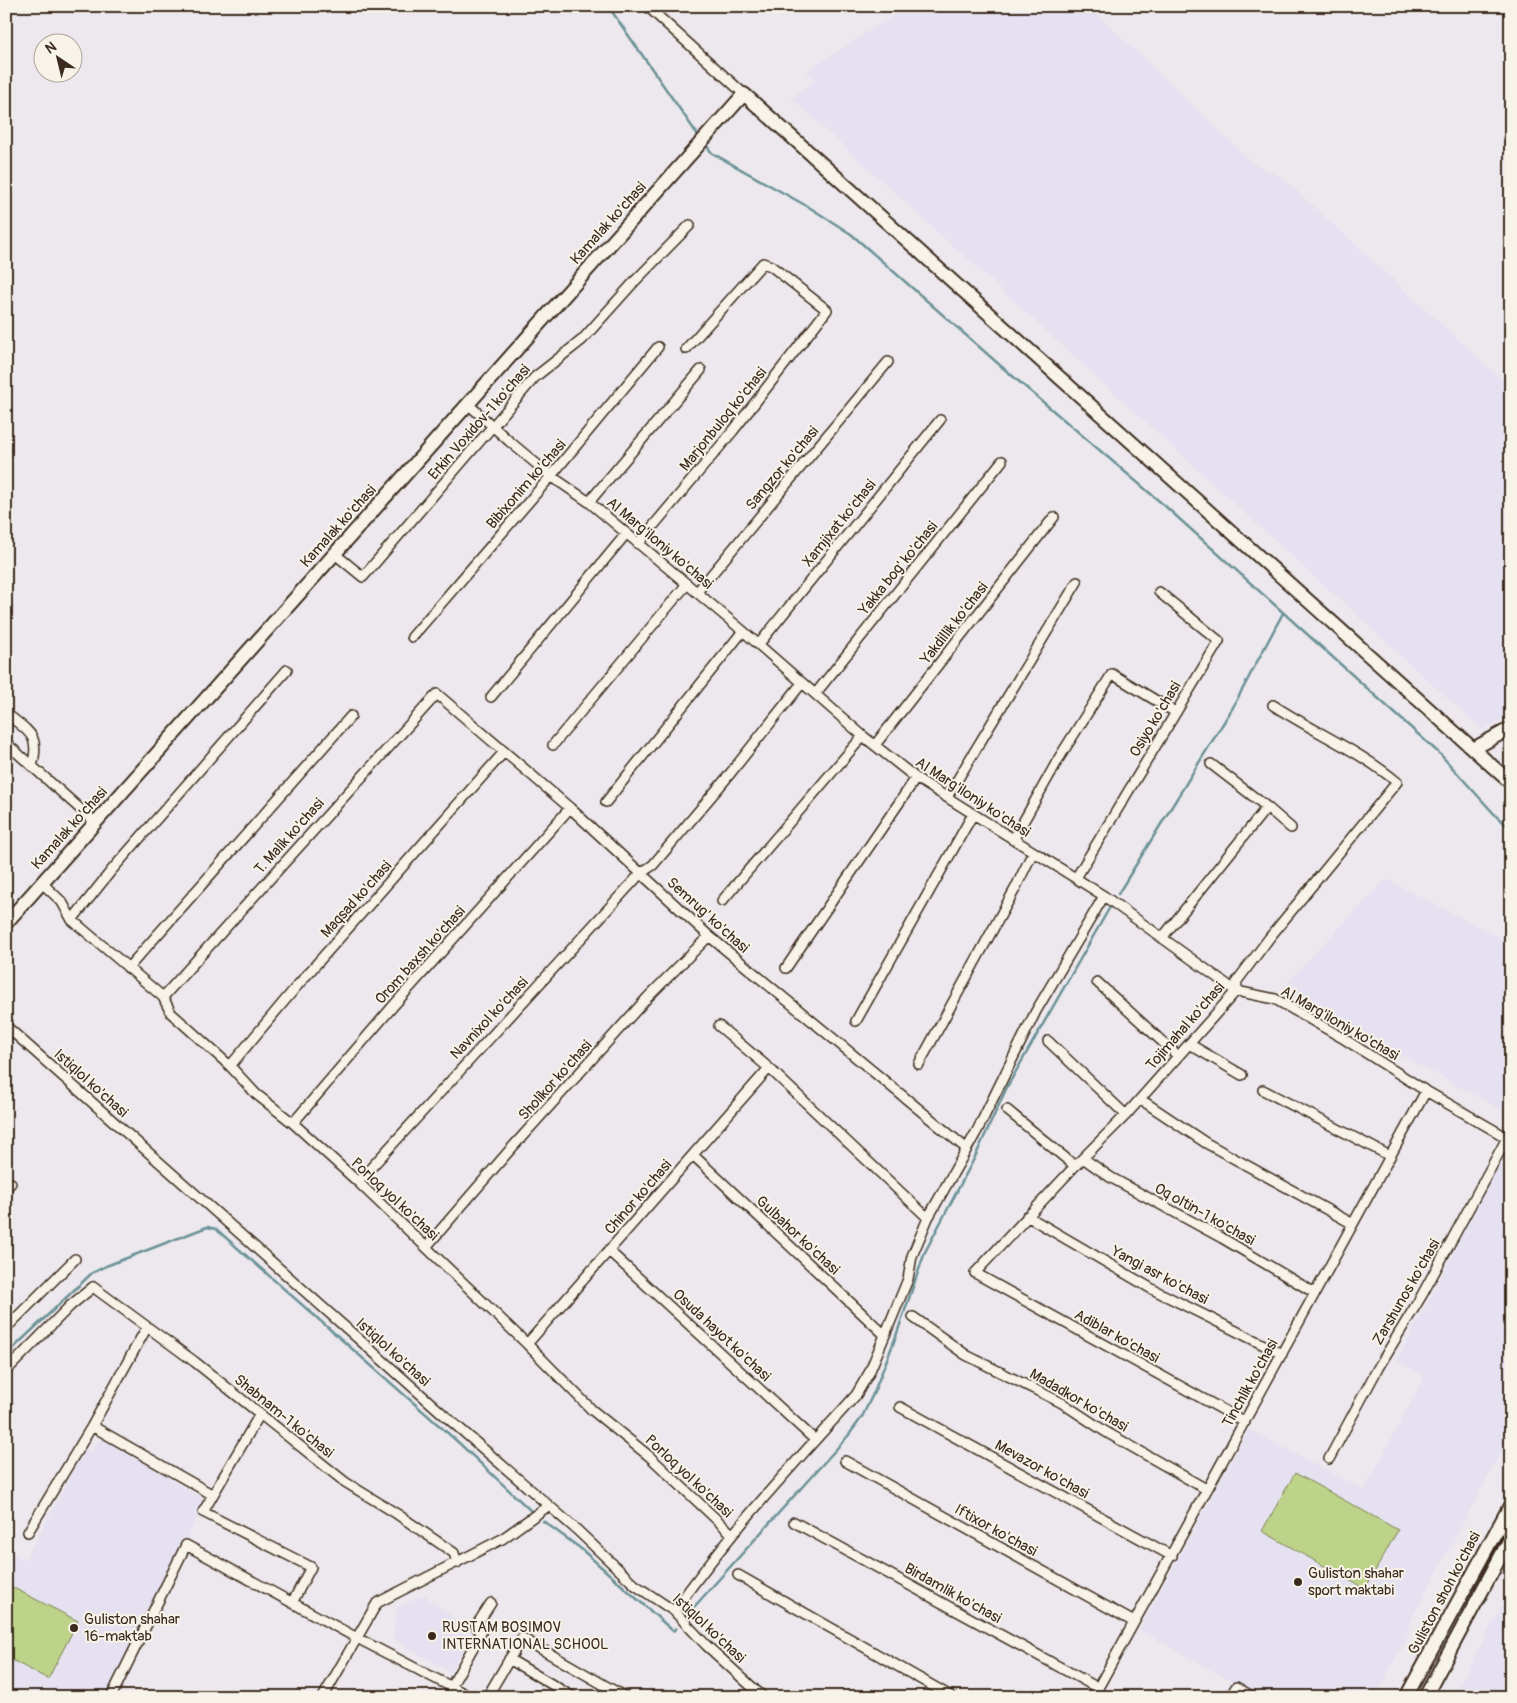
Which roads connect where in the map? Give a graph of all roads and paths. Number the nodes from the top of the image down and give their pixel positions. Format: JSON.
{"nodes":[{"id":1,"x":647,"y":6,"type":"edge"},
{"id":2,"x":744,"y":94,"type":"junction"},
{"id":3,"x":690,"y":224,"type":"dead end"},
{"id":4,"x":658,"y":347,"type":"dead end"},
{"id":5,"x":686,"y":349,"type":"dead end"},
{"id":6,"x":888,"y":362,"type":"dead end"},
{"id":7,"x":701,"y":370,"type":"dead end"},
{"id":8,"x":468,"y":404,"type":"junction"},
{"id":9,"x":940,"y":420,"type":"dead end"},
{"id":10,"x":492,"y":427,"type":"junction"},
{"id":11,"x":1002,"y":461,"type":"dead end"},
{"id":12,"x":551,"y":476,"type":"junction"},
{"id":13,"x":589,"y":502,"type":"junction"},
{"id":14,"x":1054,"y":517,"type":"dead end"},
{"id":15,"x":626,"y":534,"type":"junction"},
{"id":16,"x":638,"y":544,"type":"junction"},
{"id":17,"x":335,"y":554,"type":"junction"},
{"id":18,"x":1077,"y":582,"type":"dead end"},
{"id":19,"x":687,"y":584,"type":"junction"},
{"id":20,"x":696,"y":592,"type":"junction"},
{"id":21,"x":1159,"y":592,"type":"dead end"},
{"id":22,"x":743,"y":631,"type":"junction"},
{"id":23,"x":412,"y":637,"type":"dead end"},
{"id":24,"x":759,"y":644,"type":"junction"},
{"id":25,"x":288,"y":670,"type":"dead end"},
{"id":26,"x":802,"y":682,"type":"junction"},
{"id":27,"x":816,"y":693,"type":"junction"},
{"id":28,"x":437,"y":694,"type":"joint"},
{"id":29,"x":491,"y":697,"type":"dead end"},
{"id":30,"x":1273,"y":705,"type":"dead end"},
{"id":31,"x":1175,"y":712,"type":"junction"},
{"id":32,"x":6,"y":713,"type":"edge"},
{"id":33,"x":351,"y":716,"type":"dead end"},
{"id":34,"x":1511,"y":728,"type":"edge"},
{"id":35,"x":863,"y":736,"type":"junction"},
{"id":36,"x":6,"y":743,"type":"edge"},
{"id":37,"x":553,"y":745,"type":"dead end"},
{"id":38,"x":875,"y":746,"type":"junction"},
{"id":39,"x":1473,"y":749,"type":"junction"},
{"id":40,"x":504,"y":752,"type":"junction"},
{"id":41,"x":1211,"y":764,"type":"dead end"},
{"id":42,"x":32,"y":766,"type":"junction"},
{"id":43,"x":916,"y":778,"type":"junction"},
{"id":44,"x":1511,"y":783,"type":"edge"},
{"id":45,"x":946,"y":797,"type":"junction"},
{"id":46,"x":606,"y":802,"type":"dead end"},
{"id":47,"x":1267,"y":807,"type":"junction"},
{"id":48,"x":570,"y":808,"type":"junction"},
{"id":49,"x":973,"y":814,"type":"junction"},
{"id":50,"x":96,"y":823,"type":"junction"},
{"id":51,"x":1291,"y":828,"type":"dead end"},
{"id":52,"x":1013,"y":840,"type":"junction"},
{"id":53,"x":1033,"y":852,"type":"junction"},
{"id":54,"x":641,"y":873,"type":"junction"},
{"id":55,"x":1076,"y":878,"type":"junction"},
{"id":56,"x":42,"y":883,"type":"junction"},
{"id":57,"x":1104,"y":896,"type":"junction"},
{"id":58,"x":722,"y":901,"type":"dead end"},
{"id":59,"x":72,"y":920,"type":"junction"},
{"id":60,"x":6,"y":923,"type":"edge"},
{"id":61,"x":709,"y":936,"type":"junction"},
{"id":62,"x":1162,"y":938,"type":"junction"},
{"id":63,"x":128,"y":968,"type":"junction"},
{"id":64,"x":786,"y":968,"type":"dead end"},
{"id":65,"x":1097,"y":982,"type":"dead end"},
{"id":66,"x":1236,"y":991,"type":"junction"},
{"id":67,"x":163,"y":997,"type":"junction"},
{"id":68,"x":856,"y":1022,"type":"dead end"},
{"id":69,"x":6,"y":1026,"type":"edge"},
{"id":70,"x":720,"y":1026,"type":"dead end"},
{"id":71,"x":1048,"y":1042,"type":"dead end"},
{"id":72,"x":1189,"y":1044,"type":"junction"},
{"id":73,"x":1178,"y":1056,"type":"junction"},
{"id":74,"x":919,"y":1064,"type":"dead end"},
{"id":75,"x":230,"y":1066,"type":"junction"},
{"id":76,"x":769,"y":1068,"type":"junction"},
{"id":77,"x":1242,"y":1075,"type":"dead end"},
{"id":78,"x":1263,"y":1090,"type":"dead end"},
{"id":79,"x":1426,"y":1091,"type":"junction"},
{"id":80,"x":1140,"y":1099,"type":"junction"},
{"id":81,"x":1007,"y":1110,"type":"dead end"},
{"id":82,"x":1126,"y":1114,"type":"junction"},
{"id":83,"x":293,"y":1123,"type":"junction"},
{"id":84,"x":1509,"y":1139,"type":"edge"},
{"id":85,"x":967,"y":1149,"type":"junction"},
{"id":86,"x":693,"y":1156,"type":"junction"},
{"id":87,"x":1390,"y":1156,"type":"junction"},
{"id":88,"x":1083,"y":1158,"type":"junction"},
{"id":89,"x":1075,"y":1166,"type":"junction"},
{"id":90,"x":358,"y":1182,"type":"junction"},
{"id":91,"x":1027,"y":1216,"type":"junction"},
{"id":92,"x":928,"y":1218,"type":"junction"},
{"id":93,"x":1353,"y":1224,"type":"junction"},
{"id":94,"x":426,"y":1247,"type":"junction"},
{"id":95,"x":610,"y":1250,"type":"junction"},
{"id":96,"x":75,"y":1259,"type":"dead end"},
{"id":97,"x":975,"y":1273,"type":"joint"},
{"id":98,"x":1315,"y":1293,"type":"junction"},
{"id":99,"x":913,"y":1317,"type":"dead end"},
{"id":100,"x":147,"y":1327,"type":"junction"},
{"id":101,"x":6,"y":1328,"type":"edge"},
{"id":102,"x":885,"y":1335,"type":"junction"},
{"id":103,"x":527,"y":1344,"type":"junction"},
{"id":104,"x":1282,"y":1354,"type":"junction"},
{"id":105,"x":6,"y":1371,"type":"edge"},
{"id":106,"x":900,"y":1407,"type":"dead end"},
{"id":107,"x":260,"y":1414,"type":"junction"},
{"id":108,"x":1245,"y":1422,"type":"junction"},
{"id":109,"x":92,"y":1426,"type":"junction"},
{"id":110,"x":815,"y":1440,"type":"junction"},
{"id":111,"x":1329,"y":1459,"type":"dead end"},
{"id":112,"x":845,"y":1460,"type":"dead end"},
{"id":113,"x":1206,"y":1489,"type":"junction"},
{"id":114,"x":213,"y":1495,"type":"junction"},
{"id":115,"x":1511,"y":1504,"type":"edge"},
{"id":116,"x":548,"y":1506,"type":"junction"},
{"id":117,"x":794,"y":1522,"type":"dead end"},
{"id":118,"x":28,"y":1532,"type":"dead end"},
{"id":119,"x":732,"y":1534,"type":"junction"},
{"id":120,"x":1511,"y":1537,"type":"edge"},
{"id":121,"x":1172,"y":1556,"type":"junction"},
{"id":122,"x":457,"y":1563,"type":"junction"},
{"id":123,"x":738,"y":1575,"type":"dead end"},
{"id":124,"x":292,"y":1602,"type":"junction"},
{"id":125,"x":491,"y":1603,"type":"dead end"},
{"id":126,"x":674,"y":1611,"type":"junction"},
{"id":127,"x":1134,"y":1622,"type":"junction"},
{"id":128,"x":357,"y":1638,"type":"junction"},
{"id":129,"x":509,"y":1659,"type":"junction"},
{"id":130,"x":451,"y":1687,"type":"junction"},
{"id":131,"x":1096,"y":1693,"type":"edge"},
{"id":132,"x":111,"y":1697,"type":"edge"},
{"id":133,"x":322,"y":1697,"type":"edge"},
{"id":134,"x":471,"y":1697,"type":"edge"},
{"id":135,"x":487,"y":1697,"type":"edge"},
{"id":136,"x":573,"y":1697,"type":"edge"},
{"id":137,"x":625,"y":1697,"type":"edge"},
{"id":138,"x":763,"y":1697,"type":"edge"},
{"id":139,"x":952,"y":1697,"type":"edge"},
{"id":140,"x":1230,"y":1697,"type":"edge"},
{"id":141,"x":1253,"y":1697,"type":"edge"},
{"id":142,"x":1406,"y":1697,"type":"edge"},
{"id":143,"x":1425,"y":1697,"type":"edge"}],
"edges":[{"from":1,"to":2,"type":"street"},
{"from":2,"to":8,"type":"main road","name":"Kamalak ko'chasi"},
{"from":2,"to":39,"type":"main road"},
{"from":3,"to":10,"type":"street","name":"Erkin Voxidov-1 ko'chasi"},
{"from":4,"to":12,"type":"street","name":"Bibixonim ko'chasi"},
{"from":5,"to":16,"type":"street","name":"Marjonbuloq ko'chasi"},
{"from":6,"to":20,"type":"street","name":"Sangzor ko'chasi"},
{"from":7,"to":13,"type":"street"},
{"from":8,"to":10,"type":"street","name":"Al Marg'iloniy ko'chasi"},
{"from":8,"to":17,"type":"main road","name":"Kamalak ko'chasi"},
{"from":9,"to":24,"type":"street","name":"Xamjixat ko'chasi"},
{"from":10,"to":12,"type":"street","name":"Al Marg'iloniy ko'chasi"},
{"from":10,"to":17,"type":"street","name":"Erkin Voxidov-1 ko'chasi"},
{"from":11,"to":27,"type":"street","name":"Yakka bog' ko'chasi"},
{"from":12,"to":13,"type":"street","name":"Al Marg'iloniy ko'chasi"},
{"from":12,"to":23,"type":"street","name":"Bibixonim ko'chasi"},
{"from":13,"to":15,"type":"street","name":"Al Marg'iloniy ko'chasi"},
{"from":14,"to":38,"type":"street","name":"Yakdillik ko'chasi"},
{"from":15,"to":16,"type":"street","name":"Al Marg'iloniy ko'chasi"},
{"from":15,"to":29,"type":"street"},
{"from":16,"to":19,"type":"street","name":"Al Marg'iloniy ko'chasi"},
{"from":17,"to":50,"type":"main road","name":"Kamalak ko'chasi"},
{"from":18,"to":45,"type":"street"},
{"from":19,"to":20,"type":"street","name":"Al Marg'iloniy ko'chasi"},
{"from":19,"to":37,"type":"street"},
{"from":20,"to":22,"type":"street","name":"Al Marg'iloniy ko'chasi"},
{"from":21,"to":31,"type":"street","name":"Osiyo ko'chasi"},
{"from":22,"to":24,"type":"street","name":"Al Marg'iloniy ko'chasi"},
{"from":22,"to":46,"type":"street"},
{"from":24,"to":26,"type":"street","name":"Al Marg'iloniy ko'chasi"},
{"from":25,"to":59,"type":"street"},
{"from":26,"to":27,"type":"street","name":"Al Marg'iloniy ko'chasi"},
{"from":26,"to":54,"type":"street"},
{"from":27,"to":35,"type":"street","name":"Al Marg'iloniy ko'chasi"},
{"from":28,"to":40,"type":"street","name":"Semrug' ko'chasi"},
{"from":28,"to":67,"type":"street","name":"T. Malik ko'chasi"},
{"from":30,"to":66,"type":"street","name":"Tojimahal ko'chasi"},
{"from":31,"to":52,"type":"street"},
{"from":31,"to":55,"type":"street","name":"Osiyo ko'chasi"},
{"from":32,"to":42,"type":"street"},
{"from":33,"to":63,"type":"street"},
{"from":34,"to":39,"type":"main road"},
{"from":35,"to":38,"type":"street","name":"Al Marg'iloniy ko'chasi"},
{"from":35,"to":58,"type":"street"},
{"from":36,"to":42,"type":"street"},
{"from":38,"to":43,"type":"street","name":"Al Marg'iloniy ko'chasi"},
{"from":39,"to":44,"type":"main road"},
{"from":40,"to":48,"type":"street","name":"Semrug' ko'chasi"},
{"from":40,"to":75,"type":"street","name":"Maqsad ko'chasi"},
{"from":41,"to":47,"type":"street"},
{"from":42,"to":50,"type":"street"},
{"from":43,"to":45,"type":"street","name":"Al Marg'iloniy ko'chasi"},
{"from":43,"to":64,"type":"street"},
{"from":45,"to":49,"type":"street","name":"Al Marg'iloniy ko'chasi"},
{"from":47,"to":51,"type":"street"},
{"from":47,"to":62,"type":"street"},
{"from":48,"to":54,"type":"street","name":"Semrug' ko'chasi"},
{"from":48,"to":83,"type":"street","name":"Orom baxsh ko'chasi"},
{"from":49,"to":52,"type":"street","name":"Al Marg'iloniy ko'chasi"},
{"from":49,"to":68,"type":"street"},
{"from":50,"to":56,"type":"main road","name":"Kamalak ko'chasi"},
{"from":52,"to":53,"type":"street","name":"Al Marg'iloniy ko'chasi"},
{"from":53,"to":55,"type":"street","name":"Al Marg'iloniy ko'chasi"},
{"from":53,"to":74,"type":"street"},
{"from":54,"to":61,"type":"street","name":"Semrug' ko'chasi"},
{"from":54,"to":90,"type":"street","name":"Navnixol ko'chasi"},
{"from":55,"to":57,"type":"street","name":"Al Marg'iloniy ko'chasi"},
{"from":56,"to":59,"type":"street","name":"Porloq yol ko'chasi"},
{"from":56,"to":60,"type":"main road","name":"Kamalak ko'chasi"},
{"from":57,"to":62,"type":"street","name":"Al Marg'iloniy ko'chasi"},
{"from":57,"to":85,"type":"street"},
{"from":59,"to":63,"type":"street","name":"Porloq yol ko'chasi"},
{"from":61,"to":85,"type":"street","name":"Semrug' ko'chasi"},
{"from":61,"to":94,"type":"street","name":"Sholikor ko'chasi"},
{"from":62,"to":66,"type":"street","name":"Al Marg'iloniy ko'chasi"},
{"from":63,"to":67,"type":"street","name":"Porloq yol ko'chasi"},
{"from":65,"to":73,"type":"street"},
{"from":66,"to":72,"type":"street","name":"Tojimahal ko'chasi"},
{"from":66,"to":79,"type":"street","name":"Al Marg'iloniy ko'chasi"},
{"from":67,"to":75,"type":"street","name":"Porloq yol ko'chasi"},
{"from":69,"to":116,"type":"street","name":"Istiqlol ko'chasi"},
{"from":70,"to":76,"type":"street"},
{"from":71,"to":82,"type":"street"},
{"from":72,"to":73,"type":"street","name":"Tojimahal ko'chasi"},
{"from":72,"to":77,"type":"street"},
{"from":73,"to":80,"type":"street","name":"Tojimahal ko'chasi"},
{"from":75,"to":83,"type":"street","name":"Porloq yol ko'chasi"},
{"from":76,"to":86,"type":"street","name":"Chinor ko'chasi"},
{"from":76,"to":92,"type":"street"},
{"from":78,"to":87,"type":"street"},
{"from":79,"to":84,"type":"street","name":"Al Marg'iloniy ko'chasi"},
{"from":79,"to":87,"type":"street","name":"Tinchlik ko'chasi"},
{"from":80,"to":82,"type":"street","name":"Tojimahal ko'chasi"},
{"from":80,"to":93,"type":"street"},
{"from":81,"to":89,"type":"street"},
{"from":82,"to":88,"type":"street","name":"Tojimahal ko'chasi"},
{"from":83,"to":90,"type":"street","name":"Porloq yol ko'chasi"},
{"from":84,"to":111,"type":"street","name":"Zarshunos ko'chasi"},
{"from":85,"to":92,"type":"street"},
{"from":86,"to":95,"type":"street","name":"Chinor ko'chasi"},
{"from":86,"to":102,"type":"street","name":"Gulbahor ko'chasi"},
{"from":87,"to":93,"type":"street","name":"Tinchlik ko'chasi"},
{"from":88,"to":89,"type":"street","name":"Tojimahal ko'chasi"},
{"from":88,"to":98,"type":"street","name":"Oq oltin-1 ko'chasi"},
{"from":89,"to":91,"type":"street","name":"Tojimahal ko'chasi"},
{"from":90,"to":94,"type":"street","name":"Porloq yol ko'chasi"},
{"from":91,"to":97,"type":"street","name":"Tojimahal ko'chasi"},
{"from":91,"to":104,"type":"street","name":"Yangi asr ko'chasi"},
{"from":92,"to":102,"type":"street"},
{"from":93,"to":98,"type":"street","name":"Tinchlik ko'chasi"},
{"from":94,"to":103,"type":"street","name":"Porloq yol ko'chasi"},
{"from":95,"to":103,"type":"street","name":"Chinor ko'chasi"},
{"from":95,"to":110,"type":"street","name":"Osuda hayot ko'chasi"},
{"from":96,"to":101,"type":"street"},
{"from":97,"to":108,"type":"street","name":"Adiblar ko'chasi"},
{"from":98,"to":104,"type":"street","name":"Tinchlik ko'chasi"},
{"from":99,"to":113,"type":"street","name":"Madadkor ko'chasi"},
{"from":100,"to":105,"type":"street","name":"Shabnam-1 ko'chasi"},
{"from":100,"to":107,"type":"street","name":"Shabnam-1 ko'chasi"},
{"from":100,"to":109,"type":"street"},
{"from":102,"to":110,"type":"street"},
{"from":103,"to":119,"type":"street","name":"Porloq yol ko'chasi"},
{"from":104,"to":108,"type":"street","name":"Tinchlik ko'chasi"},
{"from":106,"to":121,"type":"street","name":"Mevazor ko'chasi"},
{"from":107,"to":114,"type":"street"},
{"from":107,"to":122,"type":"street","name":"Shabnam-1 ko'chasi"},
{"from":108,"to":113,"type":"street","name":"Tinchlik ko'chasi"},
{"from":109,"to":114,"type":"street"},
{"from":109,"to":118,"type":"street"},
{"from":110,"to":119,"type":"street"},
{"from":112,"to":127,"type":"street","name":"Iftixor ko'chasi"},
{"from":113,"to":121,"type":"street","name":"Tinchlik ko'chasi"},
{"from":114,"to":124,"type":"street"},
{"from":115,"to":142,"type":"main road","name":"Guliston shoh ko'chasi"},
{"from":116,"to":122,"type":"street"},
{"from":116,"to":126,"type":"street","name":"Istiqlol ko'chasi"},
{"from":117,"to":131,"type":"street","name":"Birdamlik ko'chasi"},
{"from":119,"to":126,"type":"street"},
{"from":120,"to":143,"type":"main road"},
{"from":121,"to":127,"type":"street","name":"Tinchlik ko'chasi"},
{"from":122,"to":128,"type":"street"},
{"from":123,"to":139,"type":"street"},
{"from":124,"to":128,"type":"street"},
{"from":124,"to":132,"type":"street"},
{"from":125,"to":130,"type":"street"},
{"from":126,"to":138,"type":"street","name":"Istiqlol ko'chasi"},
{"from":127,"to":131,"type":"street","name":"Tinchlik ko'chasi"},
{"from":128,"to":130,"type":"street"},
{"from":128,"to":133,"type":"street"},
{"from":129,"to":135,"type":"street"},
{"from":129,"to":136,"type":"street"},
{"from":129,"to":137,"type":"street"},
{"from":130,"to":134,"type":"street"},
{"from":140,"to":141,"type":"street"}]}
